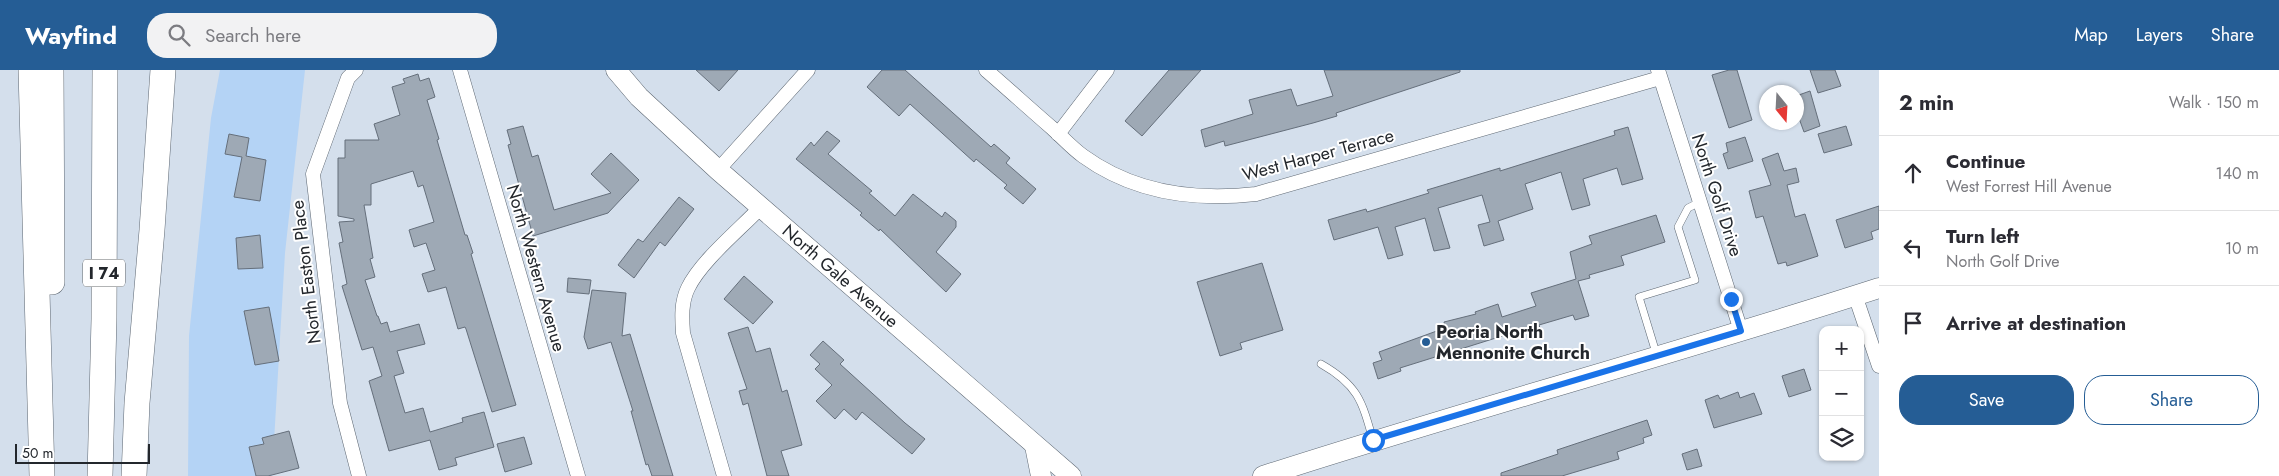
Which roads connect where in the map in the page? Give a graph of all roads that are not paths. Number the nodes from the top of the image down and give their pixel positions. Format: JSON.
{"nodes":[{"id":1,"x":31,"y":70,"type":"edge"},
{"id":2,"x":51,"y":70,"type":"edge"},
{"id":3,"x":105,"y":70,"type":"edge"},
{"id":4,"x":163,"y":70,"type":"edge"},
{"id":5,"x":356,"y":70,"type":"edge"},
{"id":6,"x":460,"y":70,"type":"edge"},
{"id":7,"x":616,"y":70,"type":"edge"},
{"id":8,"x":808,"y":70,"type":"edge"},
{"id":9,"x":986,"y":70,"type":"edge"},
{"id":10,"x":1107,"y":70,"type":"edge"},
{"id":11,"x":1659,"y":74,"type":"edge"},
{"id":12,"x":1058,"y":134,"type":"junction"},
{"id":13,"x":718,"y":170,"type":"junction"},
{"id":14,"x":1700,"y":202,"type":"junction"},
{"id":15,"x":760,"y":208,"type":"junction"},
{"id":16,"x":1879,"y":288,"type":"edge"},
{"id":17,"x":1855,"y":295,"type":"junction"},
{"id":18,"x":1741,"y":331,"type":"junction"},
{"id":19,"x":1657,"y":356,"type":"junction"},
{"id":20,"x":1321,"y":364,"type":"dead end"},
{"id":21,"x":1879,"y":366,"type":"edge"},
{"id":22,"x":1373,"y":440,"type":"junction"},
{"id":23,"x":1035,"y":446,"type":"junction"},
{"id":24,"x":42,"y":476,"type":"edge"},
{"id":25,"x":53,"y":476,"type":"edge"},
{"id":26,"x":100,"y":476,"type":"edge"},
{"id":27,"x":134,"y":476,"type":"edge"},
{"id":28,"x":359,"y":476,"type":"edge"},
{"id":29,"x":578,"y":476,"type":"edge"},
{"id":30,"x":724,"y":476,"type":"edge"},
{"id":31,"x":1041,"y":476,"type":"edge"},
{"id":32,"x":1071,"y":476,"type":"edge"},
{"id":33,"x":1263,"y":476,"type":"edge"}],
"edges":[{"from":1,"to":24,"type":"highway"},
{"from":2,"to":25,"type":"highway"},
{"from":3,"to":26,"type":"highway","number":"I 74"},
{"from":4,"to":27,"type":"highway"},
{"from":5,"to":28,"type":"street","name":"North Easton Place"},
{"from":6,"to":29,"type":"street","name":"North Western Avenue"},
{"from":7,"to":13,"type":"main road","name":"North Gale Avenue"},
{"from":8,"to":13,"type":"street"},
{"from":9,"to":12,"type":"street","name":"West Harper Terrace"},
{"from":10,"to":12,"type":"street"},
{"from":11,"to":12,"type":"street","name":"West Harper Terrace"},
{"from":11,"to":14,"type":"street","name":"North Golf Drive"},
{"from":13,"to":15,"type":"main road","name":"North Gale Avenue"},
{"from":14,"to":18,"type":"street","name":"North Golf Drive"},
{"from":14,"to":19,"type":"lane"},
{"from":15,"to":23,"type":"main road","name":"North Gale Avenue"},
{"from":15,"to":30,"type":"street"},
{"from":16,"to":17,"type":"main road"},
{"from":17,"to":18,"type":"main road"},
{"from":17,"to":21,"type":"street"},
{"from":18,"to":19,"type":"main road"},
{"from":19,"to":22,"type":"main road"},
{"from":20,"to":22,"type":"lane"},
{"from":22,"to":33,"type":"main road"},
{"from":23,"to":31,"type":"main road"},
{"from":23,"to":32,"type":"main road","name":"North Gale Avenue"}]}
